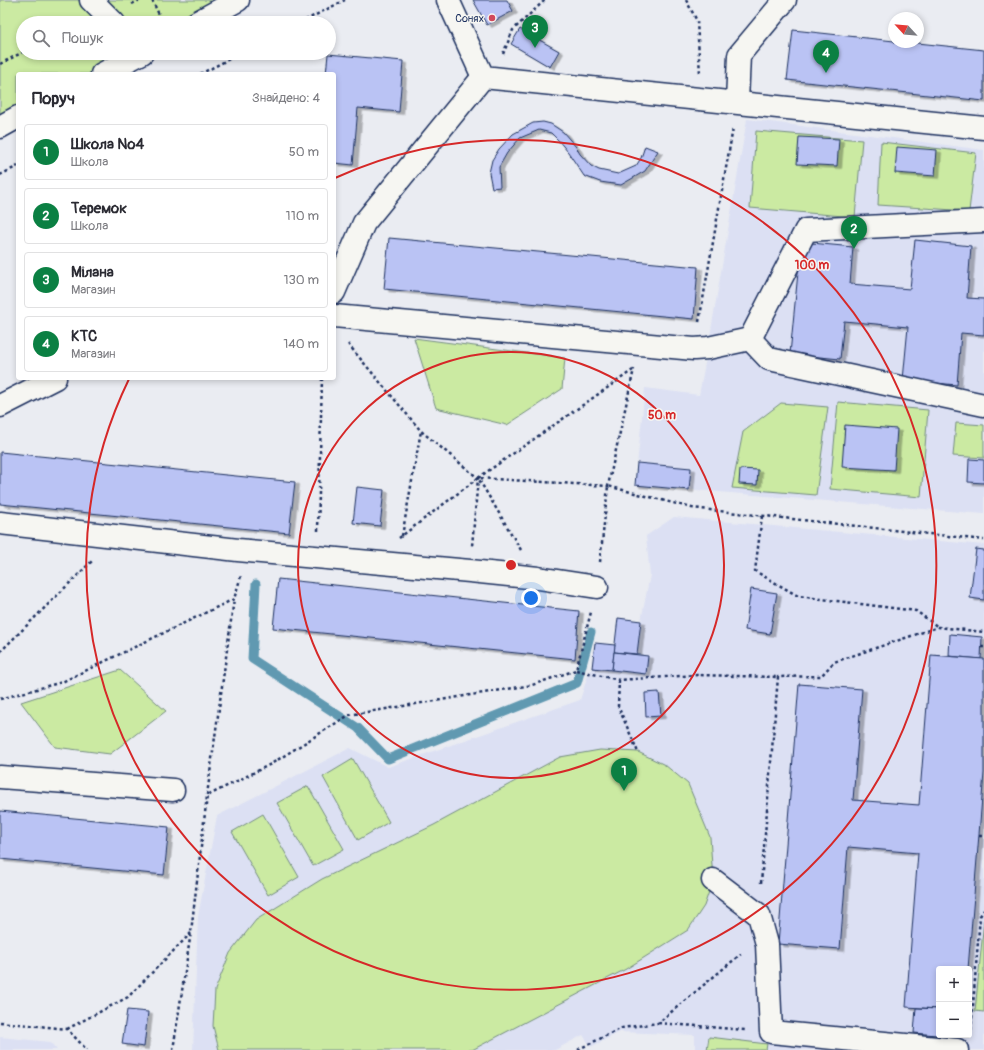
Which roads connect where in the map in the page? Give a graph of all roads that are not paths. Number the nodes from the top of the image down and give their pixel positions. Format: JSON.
{"nodes":[{"id":1,"x":91,"y":0,"type":"edge"},
{"id":2,"x":238,"y":0,"type":"edge"},
{"id":3,"x":448,"y":0,"type":"edge"},
{"id":4,"x":785,"y":0,"type":"edge"},
{"id":5,"x":107,"y":16,"type":"edge"},
{"id":6,"x":209,"y":16,"type":"edge"},
{"id":7,"x":129,"y":60,"type":"edge"},
{"id":8,"x":106,"y":72,"type":"edge"},
{"id":9,"x":488,"y":78,"type":"junction"},
{"id":10,"x":737,"y":102,"type":"junction"},
{"id":11,"x":984,"y":128,"type":"edge"},
{"id":12,"x":984,"y":221,"type":"edge"},
{"id":13,"x":336,"y":287,"type":"edge"},
{"id":14,"x":336,"y":316,"type":"edge"},
{"id":15,"x":750,"y":339,"type":"junction"},
{"id":16,"x":51,"y":380,"type":"edge"},
{"id":17,"x":984,"y":405,"type":"edge"},
{"id":18,"x":0,"y":406,"type":"edge"},
{"id":19,"x":0,"y":523,"type":"edge"},
{"id":20,"x":597,"y":587,"type":"road end"},
{"id":21,"x":0,"y":777,"type":"edge"},
{"id":22,"x":173,"y":790,"type":"dead end"},
{"id":23,"x":713,"y":880,"type":"dead end"},
{"id":24,"x":957,"y":1050,"type":"edge"}],
"edges":[{"from":1,"to":5,"type":"street"},
{"from":2,"to":6,"type":"street"},
{"from":3,"to":9,"type":"street"},
{"from":4,"to":10,"type":"street"},
{"from":7,"to":8,"type":"street"},
{"from":9,"to":10,"type":"street"},
{"from":9,"to":13,"type":"street"},
{"from":10,"to":11,"type":"street"},
{"from":12,"to":15,"type":"street"},
{"from":14,"to":15,"type":"street"},
{"from":15,"to":17,"type":"street"},
{"from":16,"to":18,"type":"street"},
{"from":19,"to":20,"type":"street"},
{"from":21,"to":22,"type":"street"},
{"from":23,"to":24,"type":"street"}]}
